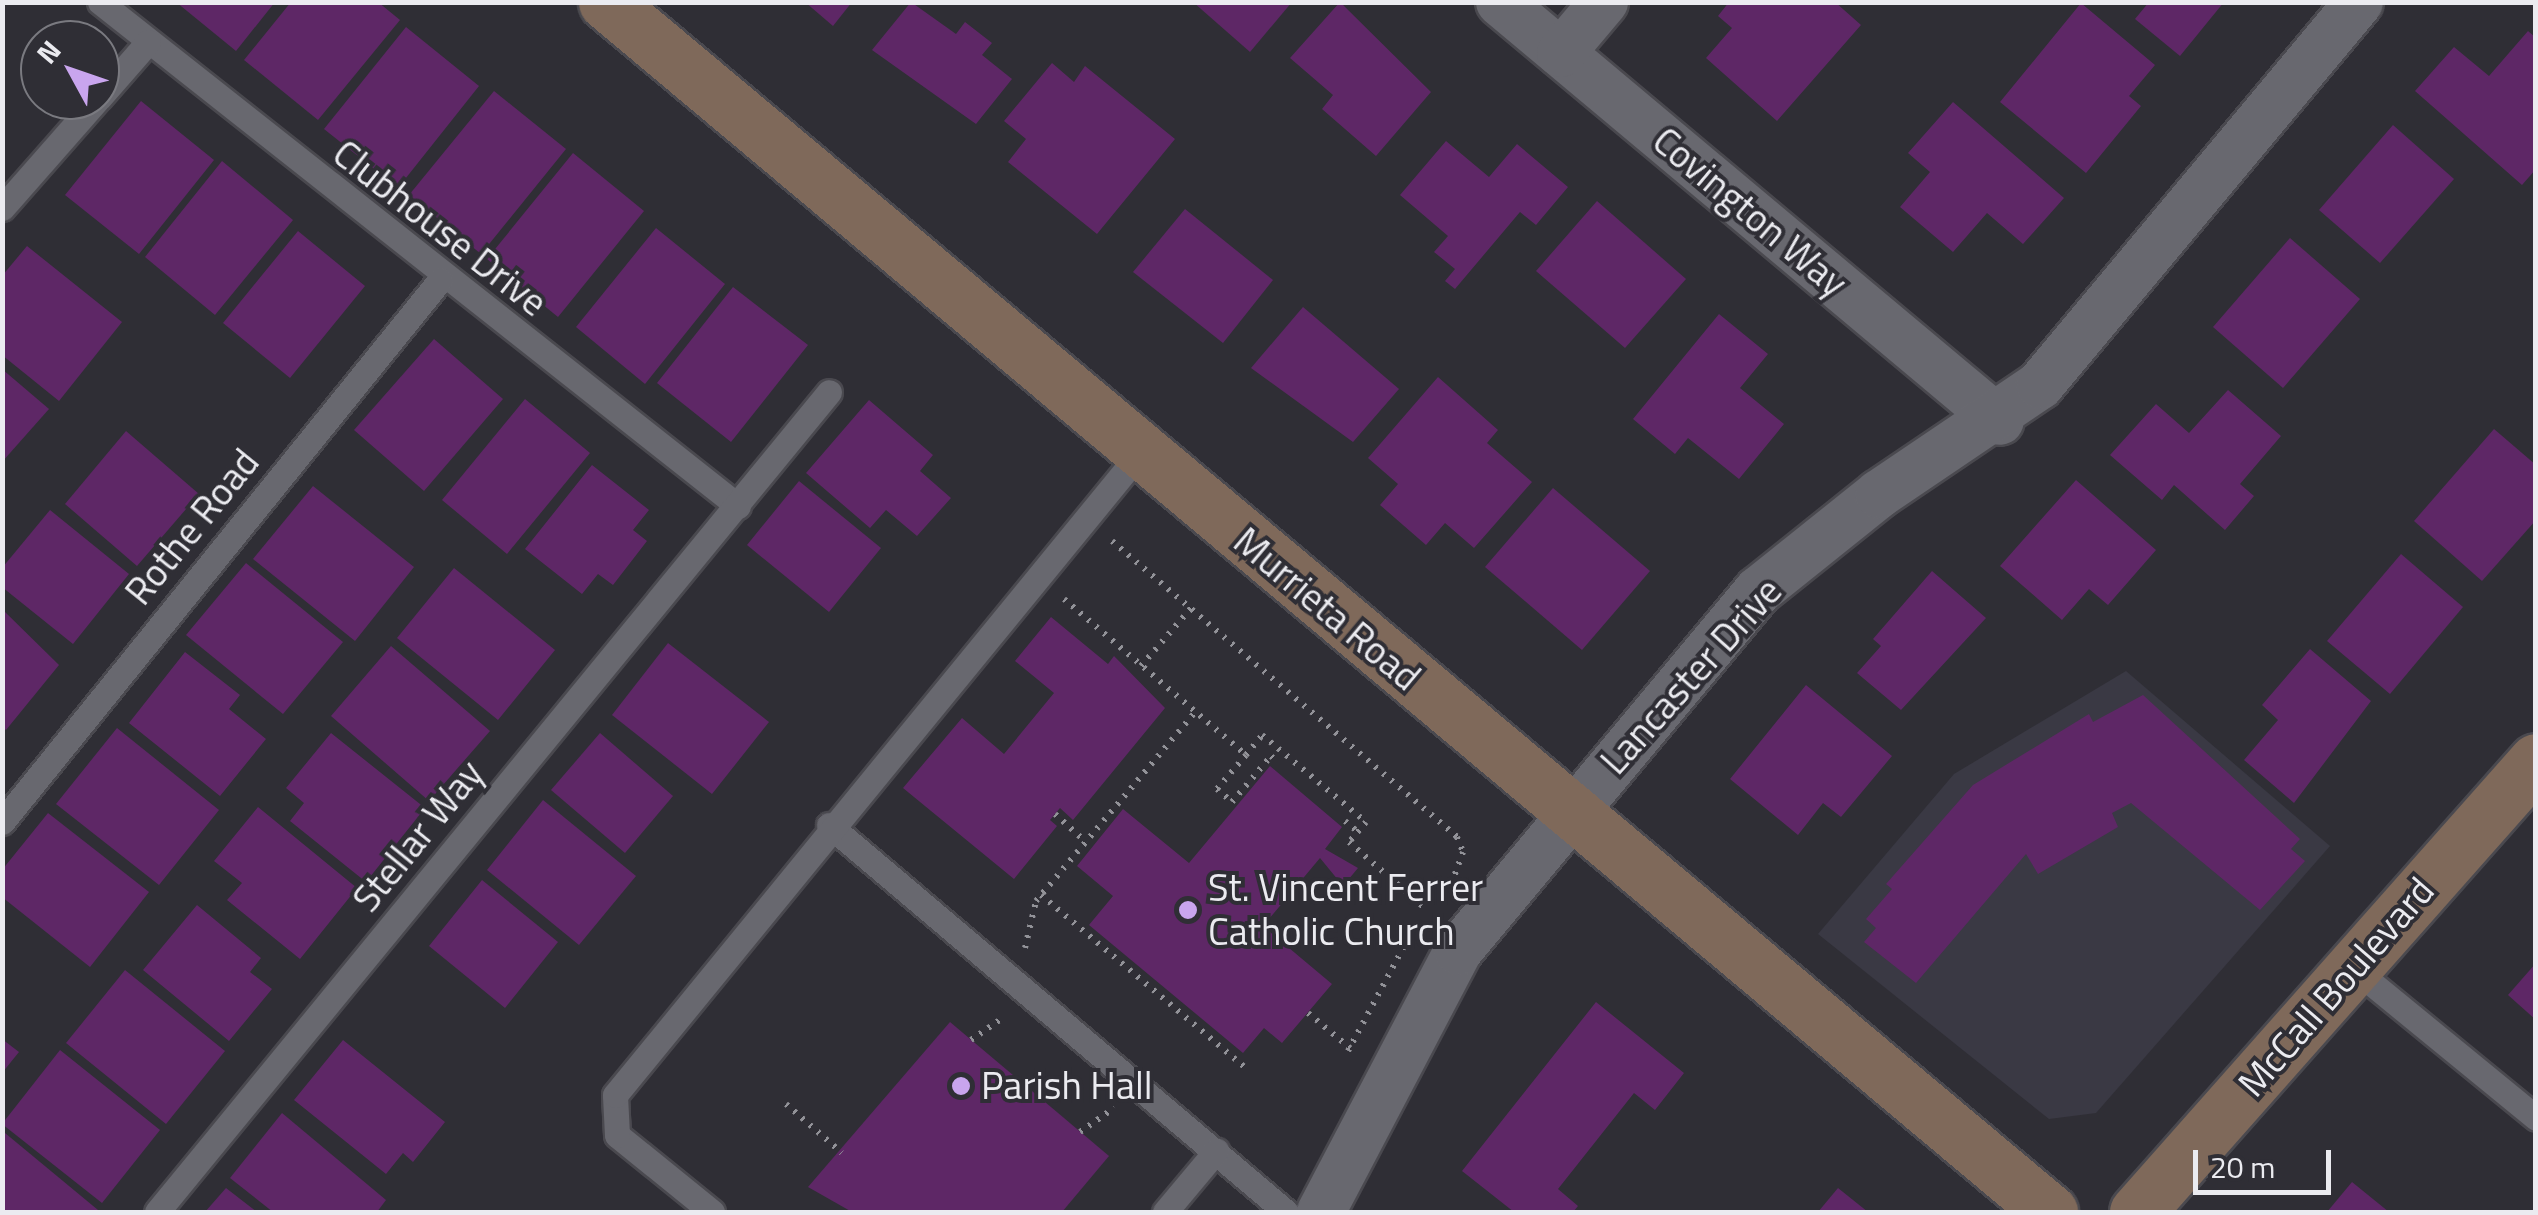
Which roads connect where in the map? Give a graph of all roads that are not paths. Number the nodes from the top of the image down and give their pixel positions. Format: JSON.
{"nodes":[{"id":1,"x":100,"y":2,"type":"edge"},
{"id":2,"x":606,"y":2,"type":"edge"},
{"id":3,"x":1500,"y":2,"type":"edge"},
{"id":4,"x":1604,"y":2,"type":"edge"},
{"id":5,"x":2359,"y":2,"type":"edge"},
{"id":6,"x":148,"y":42,"type":"junction"},
{"id":7,"x":1560,"y":53,"type":"junction"},
{"id":8,"x":120,"y":75,"type":"edge"},
{"id":9,"x":80,"y":120,"type":"edge"},
{"id":10,"x":2,"y":208,"type":"edge"},
{"id":11,"x":440,"y":280,"type":"junction"},
{"id":12,"x":829,"y":392,"type":"dead end"},
{"id":13,"x":2000,"y":421,"type":"junction"},
{"id":14,"x":1140,"y":453,"type":"junction"},
{"id":15,"x":738,"y":506,"type":"junction"},
{"id":16,"x":2536,"y":761,"type":"edge"},
{"id":17,"x":1570,"y":813,"type":"junction"},
{"id":18,"x":2,"y":822,"type":"edge"},
{"id":19,"x":830,"y":826,"type":"junction"},
{"id":20,"x":2354,"y":968,"type":"junction"},
{"id":21,"x":2536,"y":1118,"type":"edge"},
{"id":22,"x":1216,"y":1151,"type":"junction"},
{"id":23,"x":157,"y":1212,"type":"edge"},
{"id":24,"x":712,"y":1212,"type":"edge"},
{"id":25,"x":1165,"y":1212,"type":"edge"},
{"id":26,"x":1286,"y":1212,"type":"edge"},
{"id":27,"x":1322,"y":1212,"type":"edge"},
{"id":28,"x":2050,"y":1212,"type":"edge"},
{"id":29,"x":2137,"y":1212,"type":"edge"}],
"edges":[{"from":1,"to":6,"type":"lane","name":"Clubhouse Drive"},
{"from":2,"to":14,"type":"main road","name":"Murrieta Road"},
{"from":3,"to":7,"type":"street","name":"Covington Way"},
{"from":4,"to":7,"type":"street"},
{"from":5,"to":13,"type":"street","name":"Lancaster Drive"},
{"from":6,"to":8,"type":"lane"},
{"from":6,"to":11,"type":"lane","name":"Clubhouse Drive"},
{"from":7,"to":13,"type":"street","name":"Covington Way"},
{"from":9,"to":10,"type":"lane"},
{"from":11,"to":15,"type":"lane","name":"Clubhouse Drive"},
{"from":11,"to":18,"type":"lane","name":"Rothe Road"},
{"from":12,"to":15,"type":"lane","name":"Stellar Way"},
{"from":13,"to":17,"type":"street","name":"Lancaster Drive"},
{"from":14,"to":17,"type":"main road","name":"Murrieta Road"},
{"from":14,"to":19,"type":"lane"},
{"from":15,"to":23,"type":"lane","name":"Stellar Way"},
{"from":16,"to":20,"type":"main road","name":"McCall Boulevard"},
{"from":17,"to":27,"type":"street","name":"Lancaster Drive"},
{"from":17,"to":28,"type":"main road","name":"Murrieta Road"},
{"from":19,"to":22,"type":"lane"},
{"from":19,"to":24,"type":"lane"},
{"from":20,"to":21,"type":"lane"},
{"from":20,"to":29,"type":"main road","name":"McCall Boulevard"},
{"from":22,"to":25,"type":"lane"},
{"from":22,"to":26,"type":"lane"}]}
